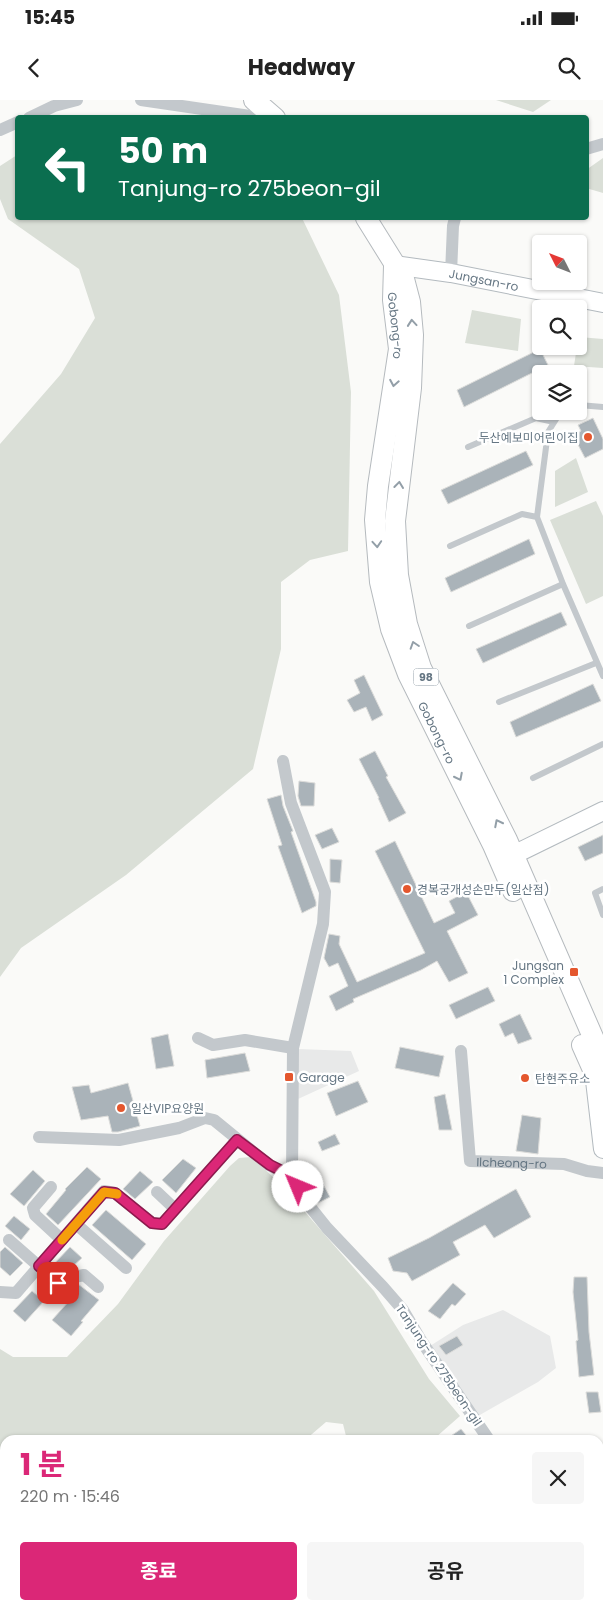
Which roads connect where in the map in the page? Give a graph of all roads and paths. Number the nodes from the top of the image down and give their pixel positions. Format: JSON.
{"nodes":[{"id":1,"x":77,"y":100,"type":"edge"},
{"id":2,"x":141,"y":100,"type":"edge"},
{"id":3,"x":254,"y":100,"type":"edge"},
{"id":4,"x":34,"y":115,"type":"edge"},
{"id":5,"x":244,"y":115,"type":"edge"},
{"id":6,"x":272,"y":115,"type":"edge"},
{"id":7,"x":15,"y":123,"type":"edge"},
{"id":8,"x":0,"y":130,"type":"edge"},
{"id":9,"x":603,"y":144,"type":"edge"},
{"id":10,"x":589,"y":148,"type":"edge"},
{"id":11,"x":367,"y":220,"type":"edge"},
{"id":12,"x":454,"y":220,"type":"edge"},
{"id":13,"x":394,"y":265,"type":"junction"},
{"id":14,"x":451,"y":273,"type":"junction"},
{"id":15,"x":603,"y":303,"type":"edge"},
{"id":16,"x":587,"y":406,"type":"edge"},
{"id":17,"x":603,"y":407,"type":"edge"},
{"id":18,"x":554,"y":422,"type":"joint"},
{"id":19,"x":468,"y":447,"type":"dead end"},
{"id":20,"x":536,"y":517,"type":"junction"},
{"id":21,"x":450,"y":546,"type":"dead end"},
{"id":22,"x":563,"y":584,"type":"junction"},
{"id":23,"x":469,"y":626,"type":"dead end"},
{"id":24,"x":596,"y":663,"type":"junction"},
{"id":25,"x":603,"y":676,"type":"edge"},
{"id":26,"x":499,"y":702,"type":"dead end"},
{"id":27,"x":603,"y":744,"type":"edge"},
{"id":28,"x":283,"y":761,"type":"dead end"},
{"id":29,"x":533,"y":778,"type":"dead end"},
{"id":30,"x":603,"y":811,"type":"edge"},
{"id":31,"x":507,"y":859,"type":"junction"},
{"id":32,"x":603,"y":889,"type":"edge"},
{"id":33,"x":603,"y":915,"type":"edge"},
{"id":34,"x":198,"y":1038,"type":"dead end"},
{"id":35,"x":293,"y":1048,"type":"junction"},
{"id":36,"x":461,"y":1051,"type":"dead end"},
{"id":37,"x":600,"y":1073,"type":"edge"},
{"id":38,"x":39,"y":1138,"type":"dead end"},
{"id":39,"x":237,"y":1140,"type":"junction"},
{"id":40,"x":603,"y":1149,"type":"edge"},
{"id":41,"x":603,"y":1173,"type":"edge"},
{"id":42,"x":292,"y":1176,"type":"junction"},
{"id":43,"x":51,"y":1187,"type":"dead end"},
{"id":44,"x":157,"y":1192,"type":"dead end"},
{"id":45,"x":175,"y":1209,"type":"junction"},
{"id":46,"x":76,"y":1224,"type":"junction"},
{"id":47,"x":9,"y":1240,"type":"dead end"},
{"id":48,"x":62,"y":1240,"type":"junction"},
{"id":49,"x":39,"y":1266,"type":"junction"},
{"id":50,"x":126,"y":1268,"type":"dead end"},
{"id":51,"x":98,"y":1287,"type":"dead end"},
{"id":52,"x":0,"y":1292,"type":"edge"},
{"id":53,"x":486,"y":1435,"type":"edge"}],
"edges":[{"from":1,"to":4,"type":"street"},
{"from":2,"to":5,"type":"street"},
{"from":3,"to":6,"type":"main road"},
{"from":7,"to":8,"type":"street"},
{"from":9,"to":10,"type":"street"},
{"from":11,"to":13,"type":"main road"},
{"from":12,"to":14,"type":"street"},
{"from":13,"to":14,"type":"main road","name":"Jungsan-ro"},
{"from":13,"to":31,"type":"main road","name":"Gobong-ro","number":"98"},
{"from":14,"to":15,"type":"main road","name":"Jungsan-ro"},
{"from":16,"to":17,"type":"lane"},
{"from":18,"to":19,"type":"lane"},
{"from":18,"to":20,"type":"lane"},
{"from":20,"to":21,"type":"lane"},
{"from":20,"to":22,"type":"lane"},
{"from":22,"to":23,"type":"lane"},
{"from":22,"to":24,"type":"lane"},
{"from":24,"to":25,"type":"lane"},
{"from":24,"to":26,"type":"lane"},
{"from":27,"to":29,"type":"lane"},
{"from":28,"to":35,"type":"street","name":"Tanjung-ro 275beon-gil"},
{"from":30,"to":31,"type":"main road"},
{"from":31,"to":37,"type":"main road","name":"Gobong-ro","number":"98"},
{"from":32,"to":33,"type":"lane"},
{"from":34,"to":35,"type":"street"},
{"from":35,"to":42,"type":"street","name":"Tanjung-ro 275beon-gil"},
{"from":36,"to":41,"type":"street","name":"Ilcheong-ro"},
{"from":37,"to":40,"type":"main road"},
{"from":38,"to":39,"type":"street"},
{"from":39,"to":42,"type":"street"},
{"from":39,"to":45,"type":"street"},
{"from":42,"to":53,"type":"street","name":"Tanjung-ro 275beon-gil"},
{"from":43,"to":48,"type":"street"},
{"from":44,"to":45,"type":"street"},
{"from":45,"to":46,"type":"street"},
{"from":46,"to":48,"type":"street"},
{"from":46,"to":50,"type":"street"},
{"from":47,"to":49,"type":"street"},
{"from":48,"to":49,"type":"street"},
{"from":49,"to":51,"type":"street"},
{"from":49,"to":52,"type":"street"}]}
